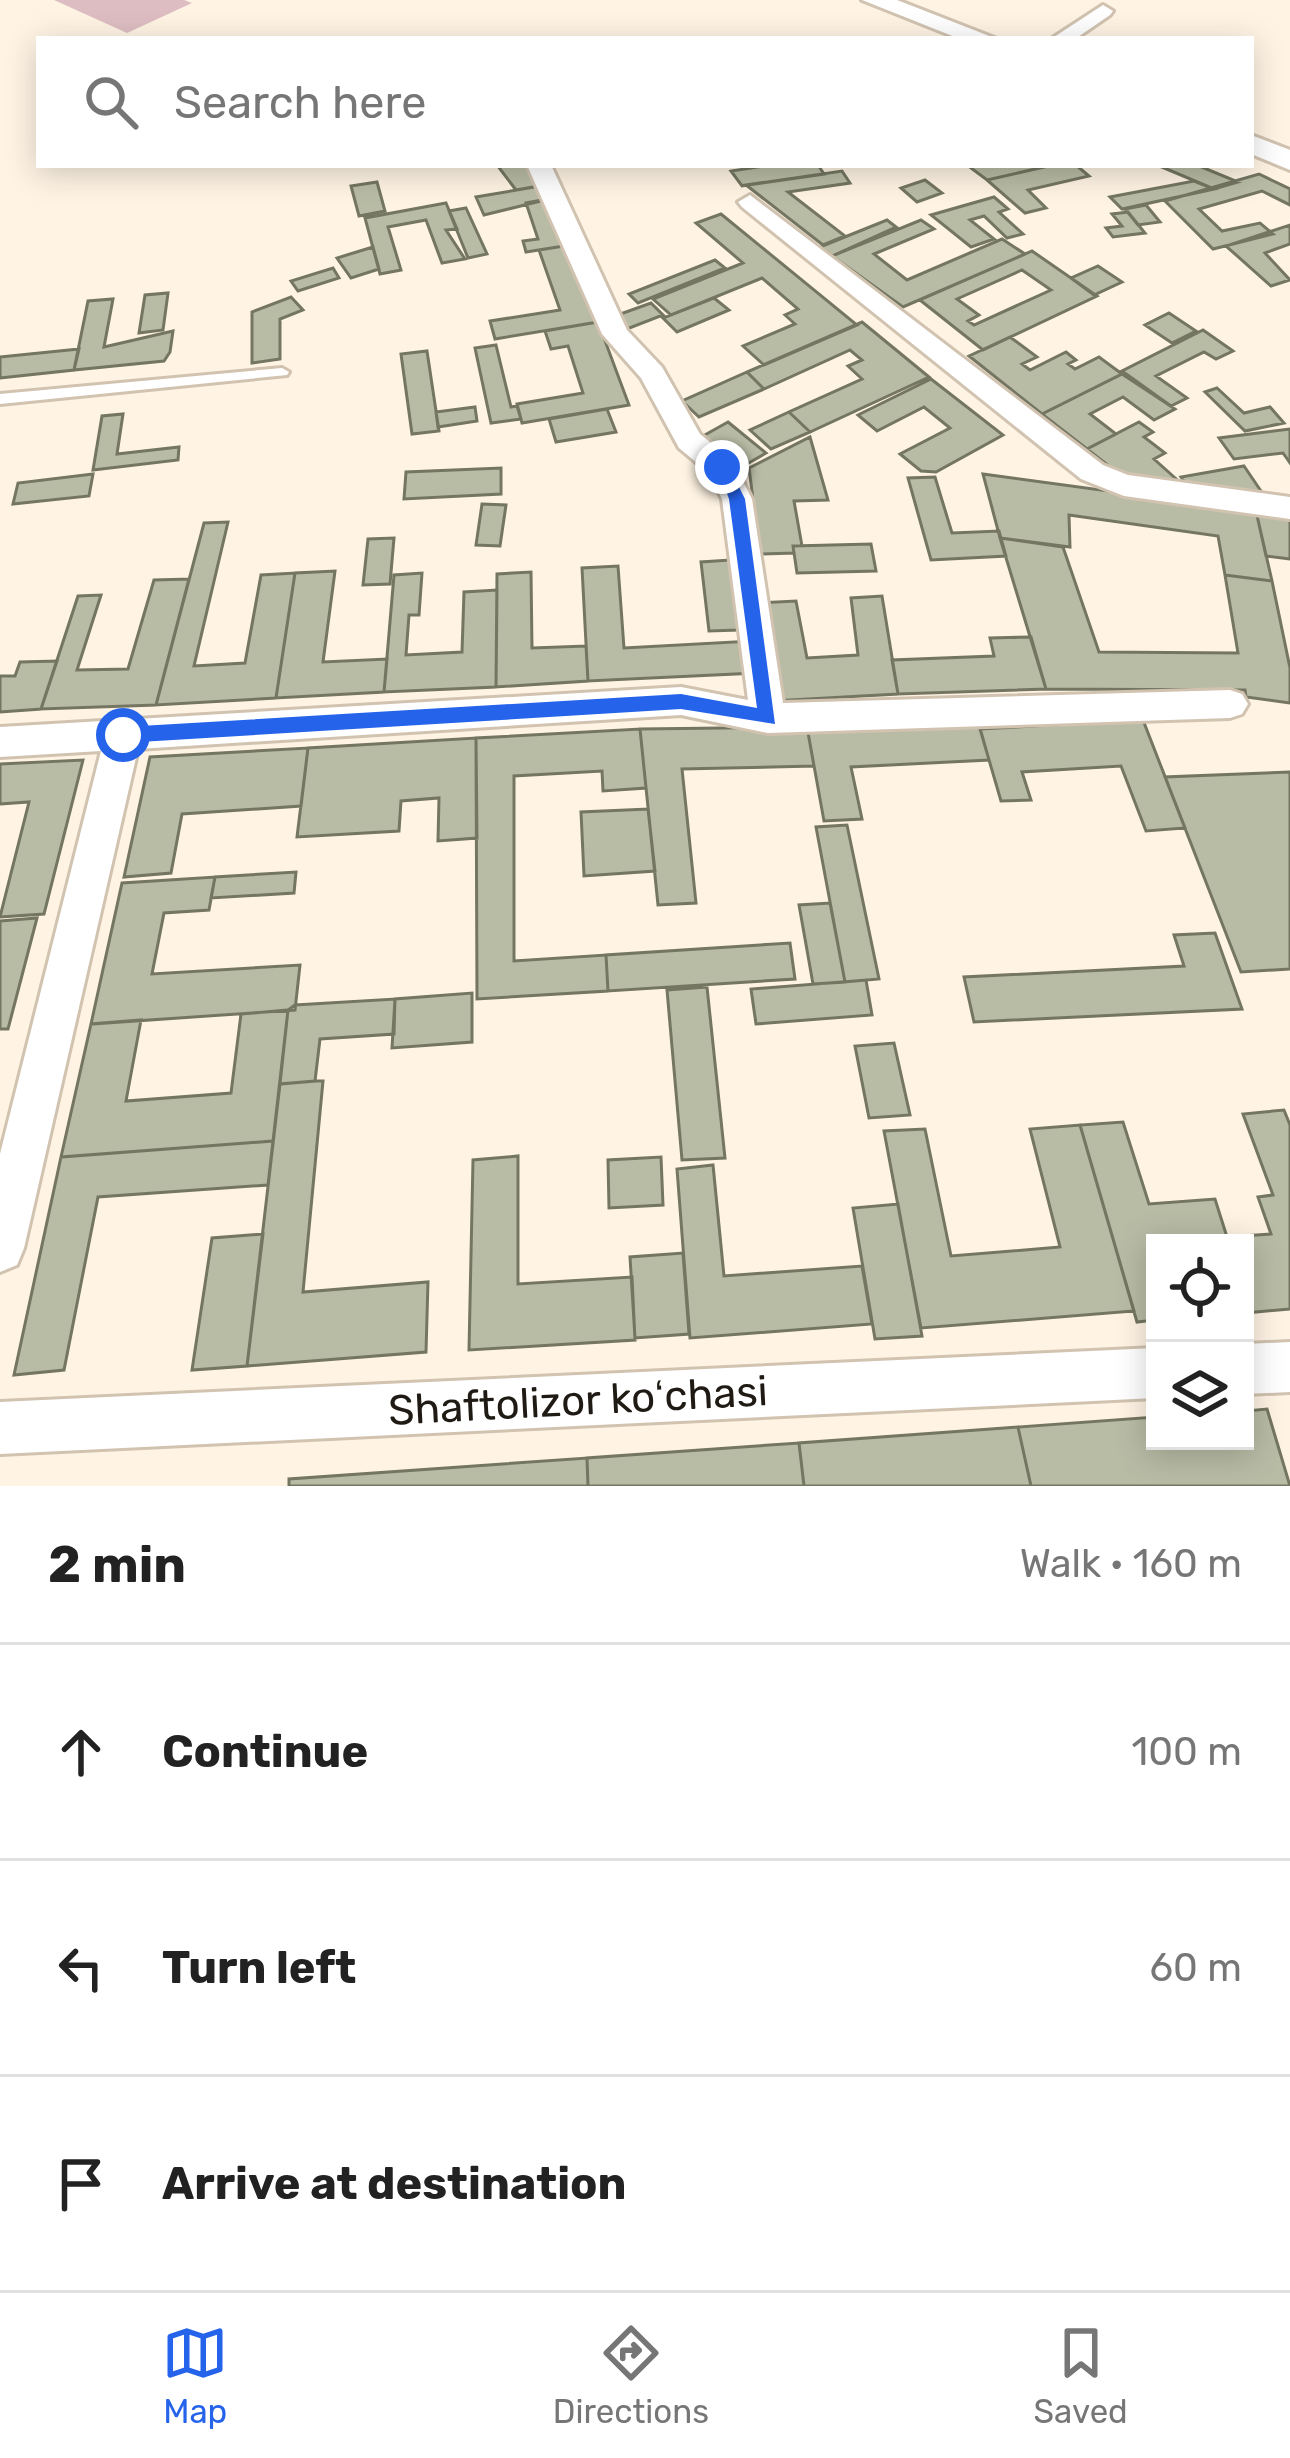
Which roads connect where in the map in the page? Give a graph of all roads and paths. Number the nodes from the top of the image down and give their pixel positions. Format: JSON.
{"nodes":[{"id":1,"x":874,"y":0,"type":"edge"},
{"id":2,"x":1103,"y":11,"type":"dead end"},
{"id":3,"x":964,"y":36,"type":"edge"},
{"id":4,"x":1066,"y":36,"type":"edge"},
{"id":5,"x":1254,"y":145,"type":"edge"},
{"id":6,"x":1290,"y":160,"type":"edge"},
{"id":7,"x":540,"y":168,"type":"edge"},
{"id":8,"x":750,"y":202,"type":"dead end"},
{"id":9,"x":282,"y":372,"type":"dead end"},
{"id":10,"x":0,"y":399,"type":"edge"},
{"id":11,"x":1290,"y":508,"type":"edge"},
{"id":12,"x":1230,"y":704,"type":"dead end"},
{"id":13,"x":768,"y":718,"type":"junction"},
{"id":14,"x":123,"y":735,"type":"junction"},
{"id":15,"x":0,"y":742,"type":"edge"},
{"id":16,"x":0,"y":1248,"type":"edge"},
{"id":17,"x":1290,"y":1366,"type":"edge"},
{"id":18,"x":1254,"y":1368,"type":"edge"},
{"id":19,"x":1146,"y":1373,"type":"edge"},
{"id":20,"x":0,"y":1428,"type":"edge"}],
"edges":[{"from":1,"to":3,"type":"street"},
{"from":2,"to":4,"type":"street"},
{"from":5,"to":6,"type":"street"},
{"from":7,"to":13,"type":"street"},
{"from":8,"to":11,"type":"street"},
{"from":9,"to":10,"type":"lane"},
{"from":12,"to":13,"type":"street"},
{"from":13,"to":14,"type":"street"},
{"from":14,"to":15,"type":"street"},
{"from":14,"to":16,"type":"street"},
{"from":17,"to":18,"type":"street"},
{"from":19,"to":20,"type":"street","name":"Shaftolizor koʻchasi"}]}
